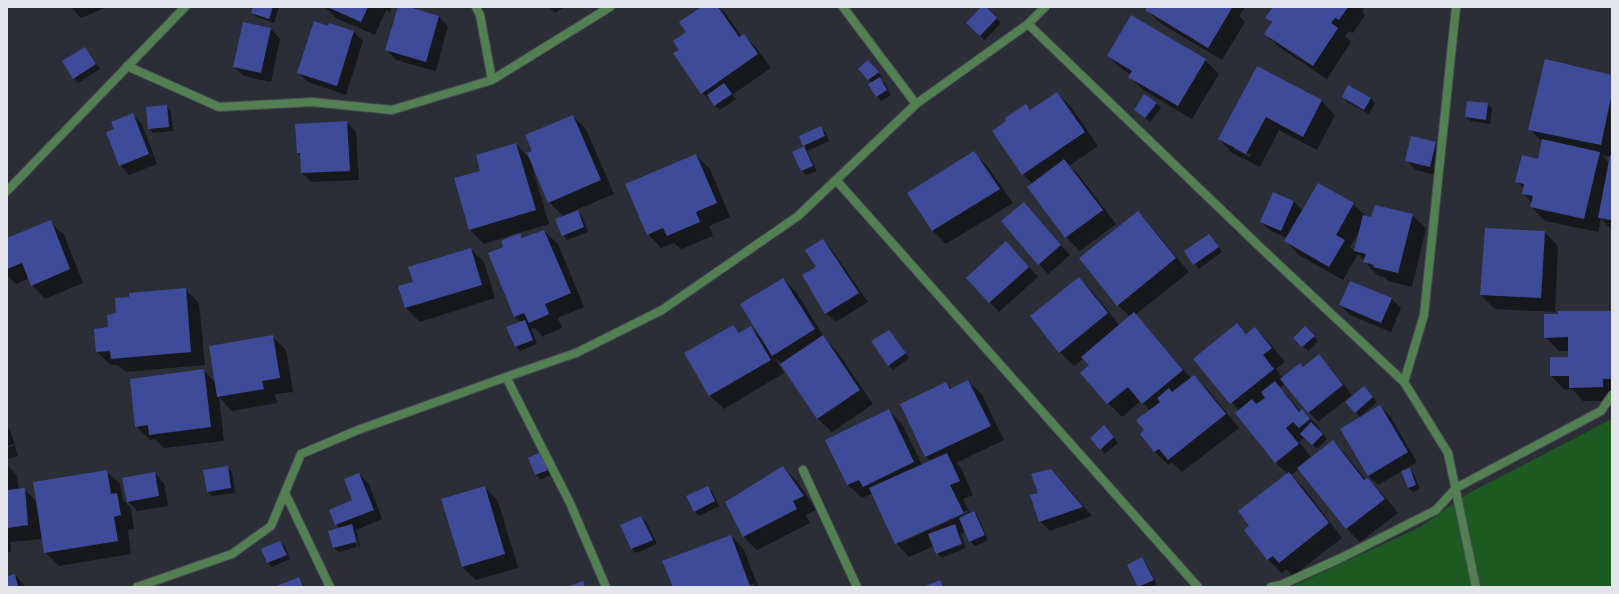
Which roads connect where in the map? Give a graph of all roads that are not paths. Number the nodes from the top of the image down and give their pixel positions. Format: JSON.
{"nodes":[{"id":1,"x":185,"y":7,"type":"edge"},
{"id":2,"x":476,"y":7,"type":"edge"},
{"id":3,"x":610,"y":7,"type":"edge"},
{"id":4,"x":843,"y":7,"type":"edge"},
{"id":5,"x":1045,"y":7,"type":"edge"},
{"id":6,"x":1456,"y":7,"type":"edge"},
{"id":7,"x":1028,"y":24,"type":"junction"},
{"id":8,"x":127,"y":66,"type":"junction"},
{"id":9,"x":492,"y":80,"type":"junction"},
{"id":10,"x":916,"y":104,"type":"junction"},
{"id":11,"x":836,"y":180,"type":"junction"},
{"id":12,"x":7,"y":191,"type":"edge"},
{"id":13,"x":506,"y":377,"type":"junction"},
{"id":14,"x":1404,"y":382,"type":"junction"},
{"id":15,"x":1612,"y":395,"type":"edge"},
{"id":16,"x":803,"y":470,"type":"dead end"},
{"id":17,"x":1456,"y":488,"type":"junction"},
{"id":18,"x":285,"y":493,"type":"junction"},
{"id":19,"x":137,"y":587,"type":"edge"},
{"id":20,"x":330,"y":587,"type":"edge"},
{"id":21,"x":606,"y":587,"type":"edge"},
{"id":22,"x":858,"y":587,"type":"edge"},
{"id":23,"x":1198,"y":587,"type":"edge"},
{"id":24,"x":1271,"y":587,"type":"edge"},
{"id":25,"x":1476,"y":587,"type":"edge"}],
"edges":[{"from":1,"to":8,"type":"street"},
{"from":2,"to":9,"type":"street"},
{"from":3,"to":9,"type":"street"},
{"from":4,"to":10,"type":"street"},
{"from":5,"to":7,"type":"street"},
{"from":6,"to":14,"type":"street"},
{"from":7,"to":10,"type":"street"},
{"from":7,"to":14,"type":"street"},
{"from":8,"to":9,"type":"street"},
{"from":8,"to":12,"type":"street"},
{"from":10,"to":11,"type":"street"},
{"from":11,"to":13,"type":"street"},
{"from":11,"to":23,"type":"street"},
{"from":13,"to":18,"type":"street"},
{"from":13,"to":21,"type":"street"},
{"from":14,"to":17,"type":"street"},
{"from":15,"to":17,"type":"street"},
{"from":16,"to":22,"type":"street"},
{"from":17,"to":24,"type":"street"},
{"from":17,"to":25,"type":"street"},
{"from":18,"to":19,"type":"street"},
{"from":18,"to":20,"type":"street"}]}
